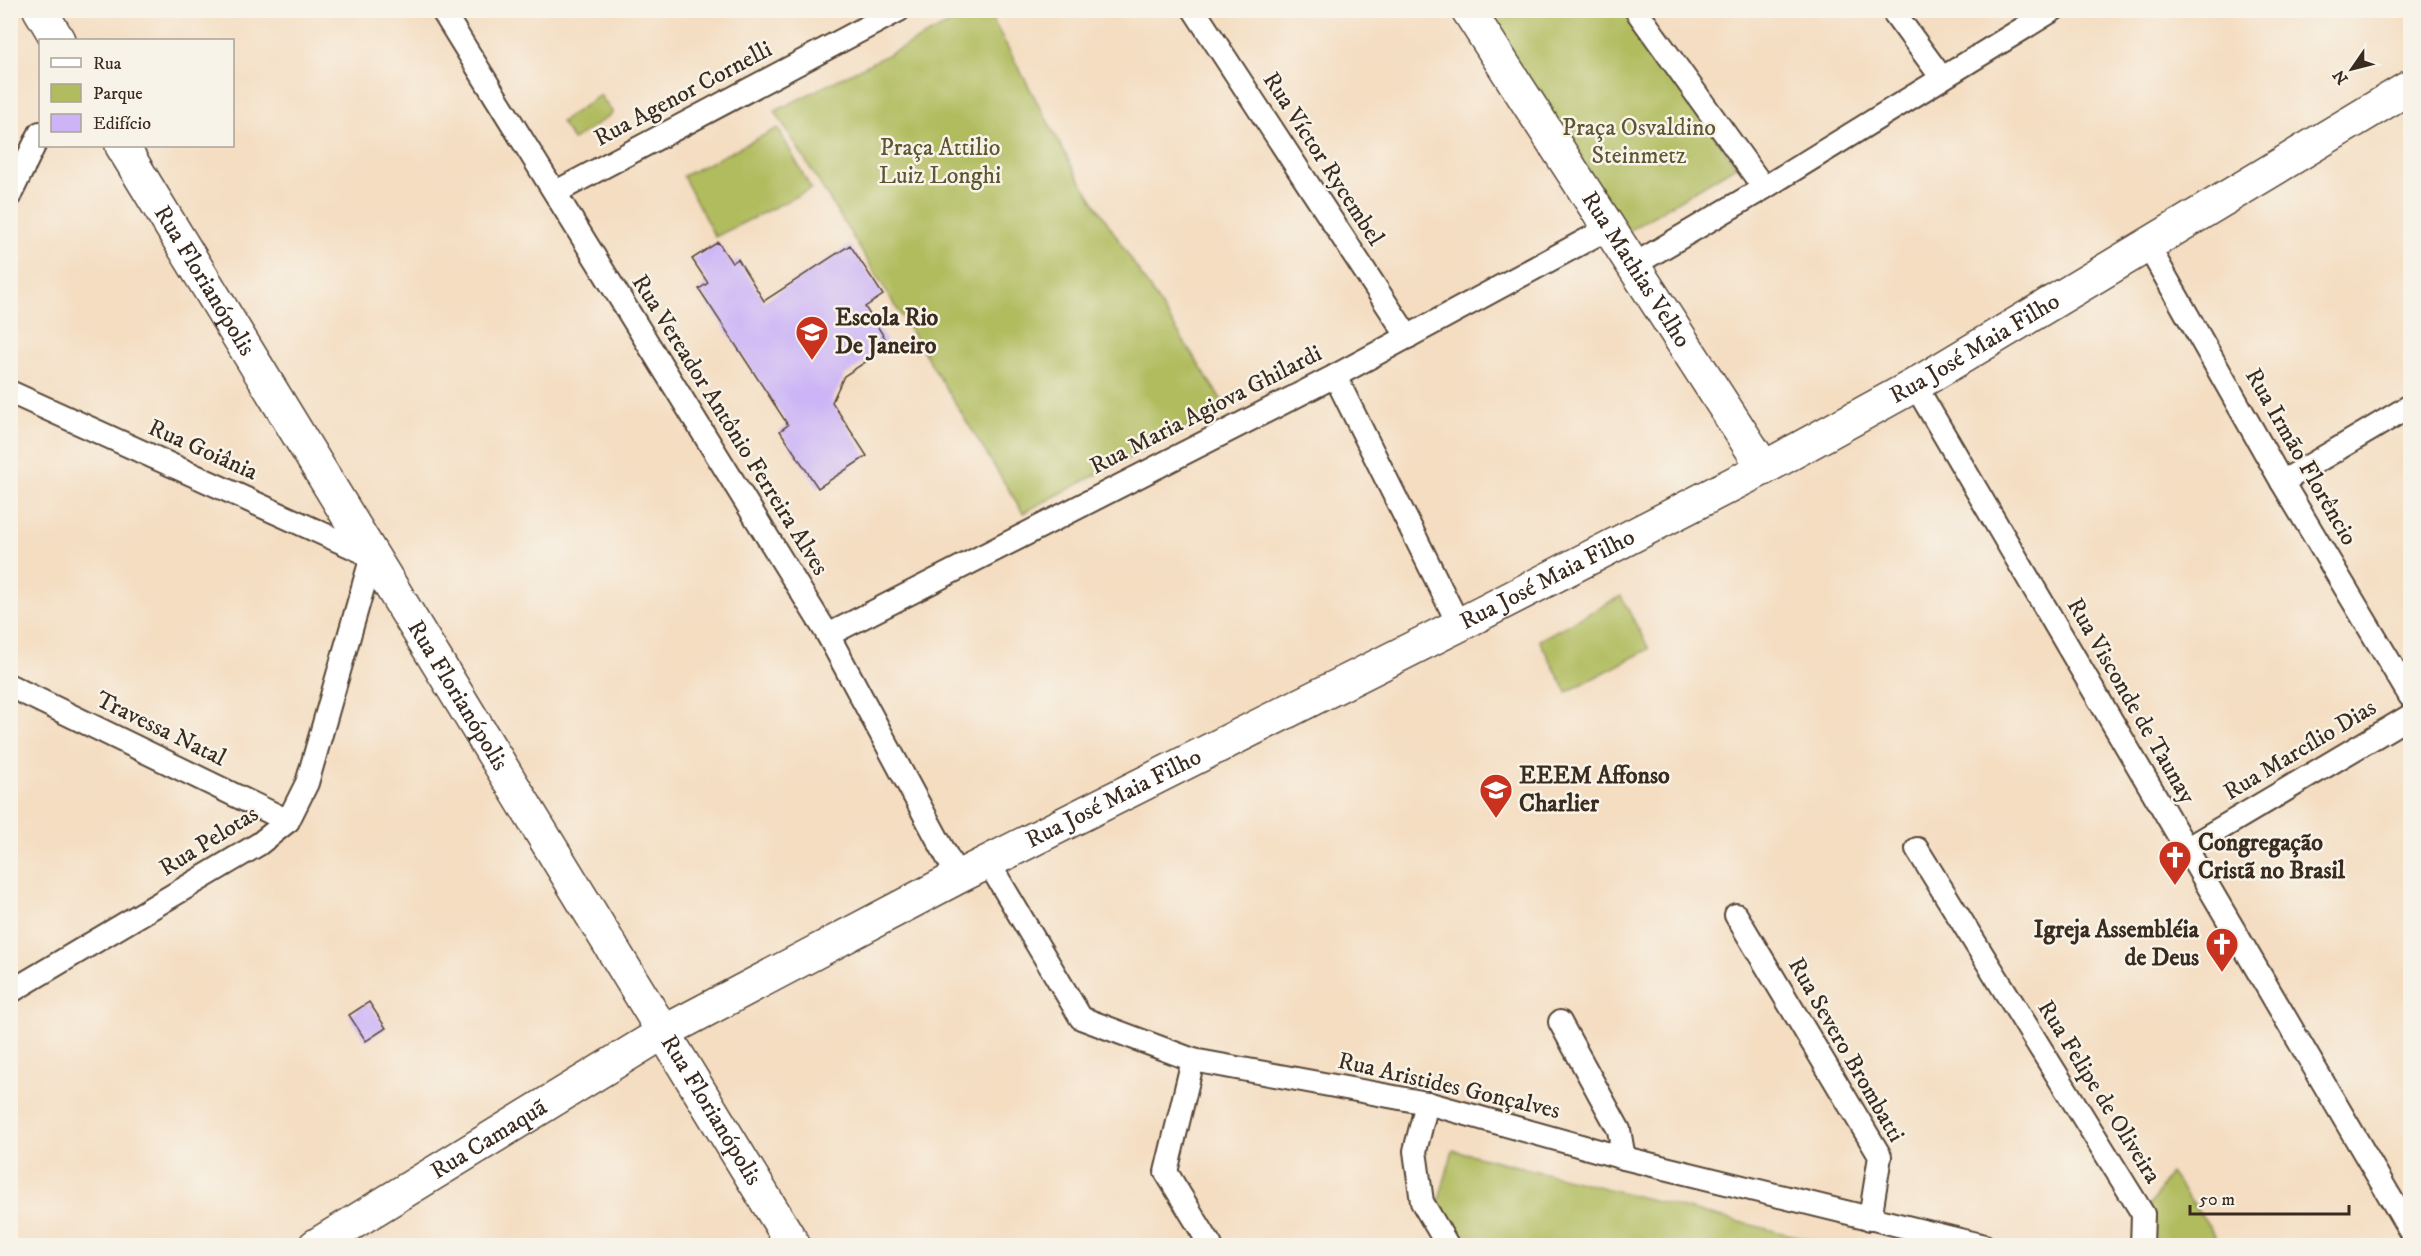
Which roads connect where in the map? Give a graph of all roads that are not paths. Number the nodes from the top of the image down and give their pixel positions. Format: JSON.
{"nodes":[{"id":1,"x":40,"y":10,"type":"edge"},
{"id":2,"x":442,"y":10,"type":"edge"},
{"id":3,"x":899,"y":10,"type":"edge"},
{"id":4,"x":1194,"y":10,"type":"edge"},
{"id":5,"x":1468,"y":10,"type":"edge"},
{"id":6,"x":1636,"y":10,"type":"edge"},
{"id":7,"x":1892,"y":10,"type":"edge"},
{"id":8,"x":2053,"y":10,"type":"edge"},
{"id":9,"x":57,"y":39,"type":"edge"},
{"id":10,"x":1942,"y":78,"type":"junction"},
{"id":11,"x":2410,"y":87,"type":"edge"},
{"id":12,"x":39,"y":135,"type":"edge"},
{"id":13,"x":123,"y":147,"type":"edge"},
{"id":14,"x":1764,"y":188,"type":"junction"},
{"id":15,"x":556,"y":192,"type":"junction"},
{"id":16,"x":10,"y":195,"type":"edge"},
{"id":17,"x":1607,"y":229,"type":"junction"},
{"id":18,"x":2147,"y":244,"type":"junction"},
{"id":19,"x":1632,"y":266,"type":"junction"},
{"id":20,"x":1408,"y":337,"type":"junction"},
{"id":21,"x":1335,"y":376,"type":"junction"},
{"id":22,"x":1915,"y":385,"type":"junction"},
{"id":23,"x":10,"y":392,"type":"edge"},
{"id":24,"x":2410,"y":406,"type":"edge"},
{"id":25,"x":1764,"y":468,"type":"junction"},
{"id":26,"x":2283,"y":482,"type":"junction"},
{"id":27,"x":372,"y":556,"type":"junction"},
{"id":28,"x":1458,"y":625,"type":"junction"},
{"id":29,"x":828,"y":635,"type":"junction"},
{"id":30,"x":10,"y":686,"type":"edge"},
{"id":31,"x":2410,"y":696,"type":"edge"},
{"id":32,"x":2410,"y":716,"type":"edge"},
{"id":33,"x":288,"y":821,"type":"junction"},
{"id":34,"x":1917,"y":849,"type":"dead end"},
{"id":35,"x":2186,"y":849,"type":"junction"},
{"id":36,"x":988,"y":862,"type":"junction"},
{"id":37,"x":958,"y":876,"type":"junction"},
{"id":38,"x":1737,"y":915,"type":"dead end"},
{"id":39,"x":14,"y":986,"type":"edge"},
{"id":40,"x":1560,"y":1022,"type":"dead end"},
{"id":41,"x":664,"y":1032,"type":"junction"},
{"id":42,"x":1193,"y":1060,"type":"junction"},
{"id":43,"x":1427,"y":1103,"type":"junction"},
{"id":44,"x":1624,"y":1158,"type":"junction"},
{"id":45,"x":1870,"y":1219,"type":"junction"},
{"id":46,"x":2410,"y":1231,"type":"edge"},
{"id":47,"x":315,"y":1245,"type":"edge"},
{"id":48,"x":794,"y":1245,"type":"edge"},
{"id":49,"x":1211,"y":1245,"type":"edge"},
{"id":50,"x":1448,"y":1245,"type":"edge"},
{"id":51,"x":1984,"y":1245,"type":"edge"},
{"id":52,"x":2142,"y":1245,"type":"edge"}],
"edges":[{"from":1,"to":9,"type":"street"},
{"from":2,"to":15,"type":"street","name":"Rua Vereador Antônio Ferreira Alves"},
{"from":3,"to":15,"type":"street","name":"Rua Agenor Cornelli"},
{"from":4,"to":20,"type":"street","name":"Rua Víctor Rycembel"},
{"from":5,"to":17,"type":"street","name":"Rua Mathias Velho"},
{"from":6,"to":14,"type":"street"},
{"from":7,"to":10,"type":"street"},
{"from":8,"to":10,"type":"street"},
{"from":10,"to":14,"type":"street"},
{"from":11,"to":18,"type":"street","name":"Rua José Maia Filho"},
{"from":12,"to":16,"type":"street"},
{"from":13,"to":27,"type":"street","name":"Rua Florianópolis"},
{"from":14,"to":19,"type":"street"},
{"from":15,"to":29,"type":"street","name":"Rua Vereador Antônio Ferreira Alves"},
{"from":17,"to":19,"type":"street","name":"Rua Mathias Velho"},
{"from":17,"to":20,"type":"street","name":"Rua Maria Agiova Ghilardi"},
{"from":18,"to":22,"type":"street","name":"Rua José Maia Filho"},
{"from":18,"to":26,"type":"street","name":"Rua Irmão Florêncio"},
{"from":19,"to":25,"type":"street","name":"Rua Mathias Velho"},
{"from":20,"to":21,"type":"street","name":"Rua Maria Agiova Ghilardi"},
{"from":21,"to":28,"type":"street"},
{"from":21,"to":29,"type":"street","name":"Rua Maria Agiova Ghilardi"},
{"from":22,"to":25,"type":"street","name":"Rua José Maia Filho"},
{"from":22,"to":35,"type":"street","name":"Rua Visconde de Taunay"},
{"from":23,"to":27,"type":"street","name":"Rua Goiânia"},
{"from":24,"to":26,"type":"street"},
{"from":25,"to":28,"type":"street","name":"Rua José Maia Filho"},
{"from":26,"to":31,"type":"street","name":"Rua Irmão Florêncio"},
{"from":27,"to":33,"type":"street","name":"Rua Pelotas"},
{"from":27,"to":41,"type":"street","name":"Rua Florianópolis"},
{"from":28,"to":36,"type":"street","name":"Rua José Maia Filho"},
{"from":29,"to":37,"type":"street","name":"Rua Vereador Antônio Ferreira Alves"},
{"from":30,"to":33,"type":"street","name":"Travessa Natal"},
{"from":32,"to":35,"type":"street","name":"Rua Marcílio Dias"},
{"from":33,"to":39,"type":"street","name":"Rua Pelotas"},
{"from":34,"to":52,"type":"street","name":"Rua Felipe de Oliveira"},
{"from":35,"to":46,"type":"street","name":"Rua Visconde de Taunay"},
{"from":36,"to":37,"type":"street","name":"Rua José Maia Filho"},
{"from":36,"to":42,"type":"street","name":"Rua Aristides Gonçalves"},
{"from":37,"to":41,"type":"street","name":"Rua José Maia Filho"},
{"from":38,"to":45,"type":"street","name":"Rua Severo Brombatti"},
{"from":40,"to":44,"type":"street"},
{"from":41,"to":47,"type":"street","name":"Rua Camaquã"},
{"from":41,"to":48,"type":"street","name":"Rua Florianópolis"},
{"from":42,"to":43,"type":"street","name":"Rua Aristides Gonçalves"},
{"from":42,"to":49,"type":"street"},
{"from":43,"to":44,"type":"street","name":"Rua Aristides Gonçalves"},
{"from":43,"to":50,"type":"street"},
{"from":44,"to":45,"type":"street","name":"Rua Aristides Gonçalves"},
{"from":45,"to":51,"type":"street","name":"Rua Aristides Gonçalves"}]}
